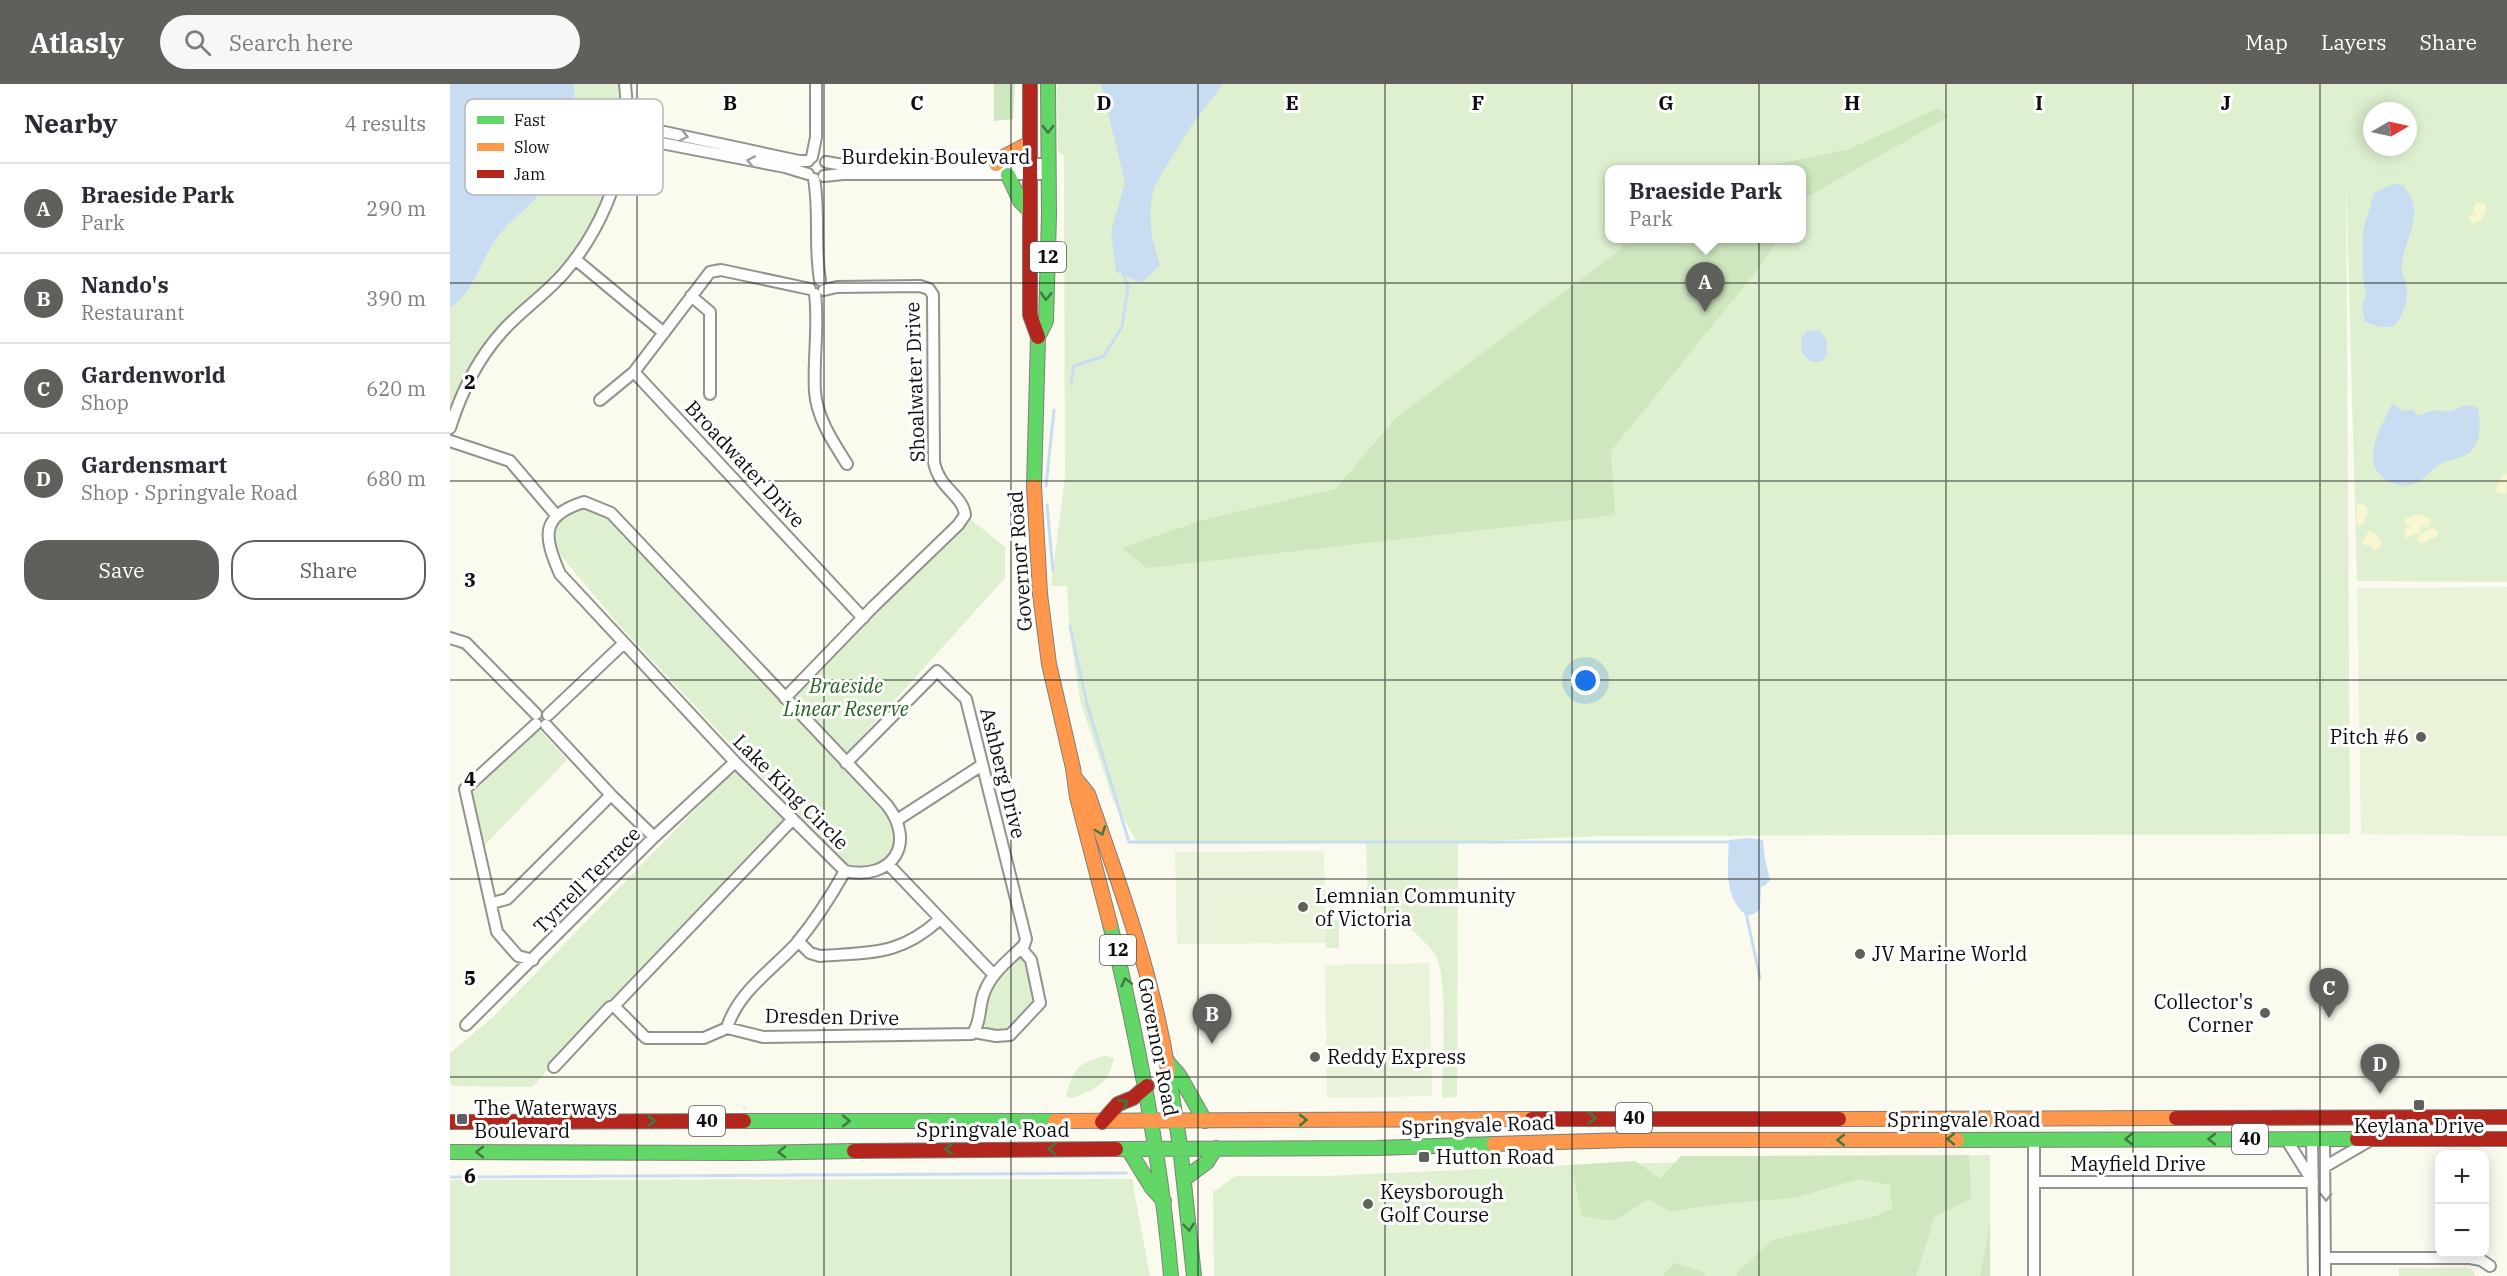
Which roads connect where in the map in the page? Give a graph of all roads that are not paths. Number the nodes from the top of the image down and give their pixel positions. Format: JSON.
{"nodes":[{"id":1,"x":625,"y":84,"type":"edge"},
{"id":2,"x":816,"y":84,"type":"edge"},
{"id":3,"x":1030,"y":84,"type":"edge"},
{"id":4,"x":1048,"y":84,"type":"edge"},
{"id":5,"x":626,"y":99,"type":"edge"},
{"id":6,"x":663,"y":132,"type":"edge"},
{"id":7,"x":1030,"y":142,"type":"junction"},
{"id":8,"x":663,"y":143,"type":"edge"},
{"id":9,"x":817,"y":159,"type":"junction"},
{"id":10,"x":996,"y":164,"type":"junction"},
{"id":11,"x":1030,"y":169,"type":"junction"},
{"id":12,"x":1048,"y":169,"type":"junction"},
{"id":13,"x":1008,"y":175,"type":"junction"},
{"id":14,"x":817,"y":177,"type":"junction"},
{"id":15,"x":610,"y":195,"type":"edge"},
{"id":16,"x":1030,"y":211,"type":"junction"},
{"id":17,"x":575,"y":259,"type":"junction"},
{"id":18,"x":815,"y":286,"type":"junction"},
{"id":19,"x":691,"y":296,"type":"junction"},
{"id":20,"x":664,"y":333,"type":"junction"},
{"id":21,"x":1038,"y":337,"type":"junction"},
{"id":22,"x":634,"y":372,"type":"junction"},
{"id":23,"x":710,"y":394,"type":"dead end"},
{"id":24,"x":600,"y":400,"type":"dead end"},
{"id":25,"x":450,"y":428,"type":"edge"},
{"id":26,"x":450,"y":441,"type":"edge"},
{"id":27,"x":847,"y":464,"type":"dead end"},
{"id":28,"x":556,"y":515,"type":"junction"},
{"id":29,"x":863,"y":618,"type":"junction"},
{"id":30,"x":450,"y":638,"type":"edge"},
{"id":31,"x":624,"y":643,"type":"junction"},
{"id":32,"x":785,"y":698,"type":"junction"},
{"id":33,"x":542,"y":720,"type":"junction"},
{"id":34,"x":735,"y":762,"type":"junction"},
{"id":35,"x":846,"y":763,"type":"junction"},
{"id":36,"x":982,"y":765,"type":"junction"},
{"id":37,"x":1076,"y":779,"type":"junction"},
{"id":38,"x":611,"y":795,"type":"junction"},
{"id":39,"x":793,"y":819,"type":"junction"},
{"id":40,"x":897,"y":820,"type":"junction"},
{"id":41,"x":654,"y":837,"type":"junction"},
{"id":42,"x":888,"y":864,"type":"junction"},
{"id":43,"x":844,"y":871,"type":"junction"},
{"id":44,"x":492,"y":903,"type":"junction"},
{"id":45,"x":939,"y":920,"type":"junction"},
{"id":46,"x":798,"y":941,"type":"junction"},
{"id":47,"x":1021,"y":948,"type":"junction"},
{"id":48,"x":533,"y":960,"type":"junction"},
{"id":49,"x":994,"y":975,"type":"junction"},
{"id":50,"x":614,"y":1006,"type":"junction"},
{"id":51,"x":466,"y":1025,"type":"dead end"},
{"id":52,"x":727,"y":1028,"type":"junction"},
{"id":53,"x":974,"y":1032,"type":"junction"},
{"id":54,"x":1165,"y":1059,"type":"junction"},
{"id":55,"x":554,"y":1067,"type":"dead end"},
{"id":56,"x":1148,"y":1086,"type":"junction"},
{"id":57,"x":2317,"y":1117,"type":"junction"},
{"id":58,"x":2507,"y":1117,"type":"edge"},
{"id":59,"x":1205,"y":1121,"type":"junction"},
{"id":60,"x":450,"y":1122,"type":"edge"},
{"id":61,"x":1102,"y":1122,"type":"junction"},
{"id":62,"x":1154,"y":1122,"type":"junction"},
{"id":63,"x":1176,"y":1122,"type":"junction"},
{"id":64,"x":2034,"y":1139,"type":"junction"},
{"id":65,"x":2286,"y":1139,"type":"junction"},
{"id":66,"x":2318,"y":1139,"type":"junction"},
{"id":67,"x":2372,"y":1139,"type":"junction"},
{"id":68,"x":2507,"y":1139,"type":"edge"},
{"id":69,"x":1158,"y":1148,"type":"junction"},
{"id":70,"x":1180,"y":1148,"type":"junction"},
{"id":71,"x":1216,"y":1148,"type":"junction"},
{"id":72,"x":1128,"y":1149,"type":"junction"},
{"id":73,"x":450,"y":1152,"type":"edge"},
{"id":74,"x":2326,"y":1166,"type":"junction"},
{"id":75,"x":1184,"y":1179,"type":"junction"},
{"id":76,"x":2034,"y":1182,"type":"junction"},
{"id":77,"x":2313,"y":1182,"type":"junction"},
{"id":78,"x":1164,"y":1201,"type":"junction"},
{"id":79,"x":2325,"y":1258,"type":"junction"},
{"id":80,"x":2490,"y":1266,"type":"dead end"},
{"id":81,"x":1171,"y":1276,"type":"edge"},
{"id":82,"x":1194,"y":1276,"type":"edge"},
{"id":83,"x":2034,"y":1276,"type":"edge"},
{"id":84,"x":2314,"y":1276,"type":"edge"},
{"id":85,"x":2325,"y":1276,"type":"edge"}],
"edges":[{"from":1,"to":5,"type":"street"},
{"from":2,"to":9,"type":"street"},
{"from":3,"to":7,"type":"main road","name":"Governor Road","number":"12"},
{"from":4,"to":12,"type":"main road","name":"Governor Road","number":"12","one_way":true},
{"from":6,"to":9,"type":"street","name":"Burdekin Boulevard","one_way":true},
{"from":7,"to":10,"type":"main road"},
{"from":7,"to":11,"type":"main road","name":"Governor Road","number":"12"},
{"from":14,"to":8,"type":"street","name":"Burdekin Boulevard","one_way":true},
{"from":9,"to":10,"type":"street","name":"Burdekin Boulevard"},
{"from":9,"to":14,"type":"street"},
{"from":9,"to":14,"type":"street"},
{"from":10,"to":11,"type":"street","name":"Burdekin Boulevard"},
{"from":11,"to":12,"type":"street","name":"Burdekin Boulevard"},
{"from":11,"to":13,"type":"street","name":"Burdekin Boulevard"},
{"from":11,"to":16,"type":"main road","name":"Governor Road","number":"12"},
{"from":12,"to":21,"type":"main road","name":"Governor Road","number":"12","one_way":true},
{"from":13,"to":14,"type":"street","name":"Burdekin Boulevard"},
{"from":13,"to":16,"type":"main road"},
{"from":14,"to":18,"type":"street"},
{"from":15,"to":17,"type":"street"},
{"from":16,"to":21,"type":"main road","name":"Governor Road","number":"12"},
{"from":17,"to":20,"type":"street"},
{"from":17,"to":25,"type":"street"},
{"from":18,"to":19,"type":"street"},
{"from":18,"to":27,"type":"street"},
{"from":18,"to":29,"type":"street","name":"Shoalwater Drive"},
{"from":19,"to":20,"type":"street"},
{"from":19,"to":23,"type":"street"},
{"from":20,"to":22,"type":"street"},
{"from":21,"to":37,"type":"main road","name":"Governor Road","number":"12"},
{"from":22,"to":24,"type":"street"},
{"from":22,"to":29,"type":"street","name":"Broadwater Drive"},
{"from":26,"to":28,"type":"street"},
{"from":28,"to":31,"type":"street","name":"Lake King Circle"},
{"from":28,"to":32,"type":"street"},
{"from":29,"to":32,"type":"street","name":"Shoalwater Drive"},
{"from":30,"to":33,"type":"street"},
{"from":31,"to":33,"type":"street"},
{"from":31,"to":34,"type":"street","name":"Lake King Circle"},
{"from":32,"to":35,"type":"street"},
{"from":33,"to":38,"type":"street"},
{"from":33,"to":44,"type":"street"},
{"from":34,"to":39,"type":"street","name":"Lake King Circle"},
{"from":34,"to":41,"type":"street","name":"Tyrrell Terrace"},
{"from":35,"to":36,"type":"street","name":"Ashberg Drive"},
{"from":35,"to":40,"type":"street"},
{"from":36,"to":40,"type":"street"},
{"from":36,"to":47,"type":"street","name":"Ashberg Drive"},
{"from":37,"to":54,"type":"main road","name":"Governor Road","number":"12","one_way":true},
{"from":56,"to":37,"type":"main road","name":"Governor Road","number":"12","one_way":true},
{"from":38,"to":41,"type":"street"},
{"from":38,"to":44,"type":"street"},
{"from":39,"to":43,"type":"street","name":"Lake King Circle"},
{"from":39,"to":50,"type":"street"},
{"from":40,"to":42,"type":"street"},
{"from":41,"to":48,"type":"street","name":"Tyrrell Terrace"},
{"from":42,"to":43,"type":"street","name":"Lake King Circle"},
{"from":42,"to":45,"type":"street"},
{"from":43,"to":46,"type":"street"},
{"from":44,"to":48,"type":"street"},
{"from":45,"to":46,"type":"street"},
{"from":45,"to":49,"type":"street"},
{"from":46,"to":52,"type":"street"},
{"from":47,"to":49,"type":"street"},
{"from":47,"to":53,"type":"street","name":"Dresden Drive"},
{"from":48,"to":51,"type":"street","name":"Tyrrell Terrace"},
{"from":49,"to":53,"type":"street"},
{"from":50,"to":52,"type":"street"},
{"from":50,"to":55,"type":"street"},
{"from":52,"to":53,"type":"street","name":"Dresden Drive"},
{"from":54,"to":59,"type":"main road"},
{"from":54,"to":63,"type":"main road","name":"Governor Road","number":"12"},
{"from":61,"to":56,"type":"main road","one_way":true},
{"from":56,"to":62,"type":"main road","name":"Governor Road","number":"12"},
{"from":57,"to":58,"type":"main road","name":"Springvale Road","number":"40"},
{"from":59,"to":57,"type":"main road","name":"Springvale Road","number":"40","one_way":true},
{"from":57,"to":66,"type":"main road"},
{"from":59,"to":63,"type":"main road","name":"Springvale Road","number":"40"},
{"from":60,"to":61,"type":"main road","name":"Springvale Road","number":"40","one_way":true},
{"from":61,"to":62,"type":"main road","name":"Springvale Road","number":"40"},
{"from":62,"to":63,"type":"main road","name":"Springvale Road","number":"40"},
{"from":62,"to":69,"type":"main road","name":"Governor Road","number":"12"},
{"from":63,"to":70,"type":"main road","name":"Governor Road","number":"12"},
{"from":65,"to":64,"type":"main road","name":"Springvale Road","number":"40","one_way":true},
{"from":64,"to":71,"type":"main road","name":"Springvale Road","number":"40","one_way":true},
{"from":64,"to":76,"type":"street"},
{"from":65,"to":66,"type":"main road","name":"Springvale Road","number":"40"},
{"from":65,"to":77,"type":"street"},
{"from":66,"to":67,"type":"main road","name":"Springvale Road","number":"40"},
{"from":66,"to":74,"type":"street"},
{"from":66,"to":77,"type":"street"},
{"from":67,"to":68,"type":"main road","name":"Springvale Road","number":"40"},
{"from":67,"to":74,"type":"street"},
{"from":69,"to":70,"type":"main road","name":"Springvale Road","number":"40"},
{"from":69,"to":72,"type":"main road","name":"Springvale Road","number":"40"},
{"from":69,"to":78,"type":"main road","number":"12"},
{"from":70,"to":71,"type":"main road","name":"Springvale Road","number":"40"},
{"from":70,"to":75,"type":"main road","number":"12"},
{"from":71,"to":75,"type":"main road"},
{"from":72,"to":73,"type":"main road","name":"Springvale Road","number":"40","one_way":true},
{"from":72,"to":78,"type":"main road"},
{"from":74,"to":79,"type":"street","one_way":true},
{"from":75,"to":82,"type":"main road","number":"12","one_way":true},
{"from":76,"to":77,"type":"street","name":"Mayfield Drive"},
{"from":76,"to":83,"type":"street"},
{"from":77,"to":84,"type":"street"},
{"from":78,"to":81,"type":"main road","number":"12"},
{"from":79,"to":80,"type":"street"},
{"from":79,"to":85,"type":"street"}]}
